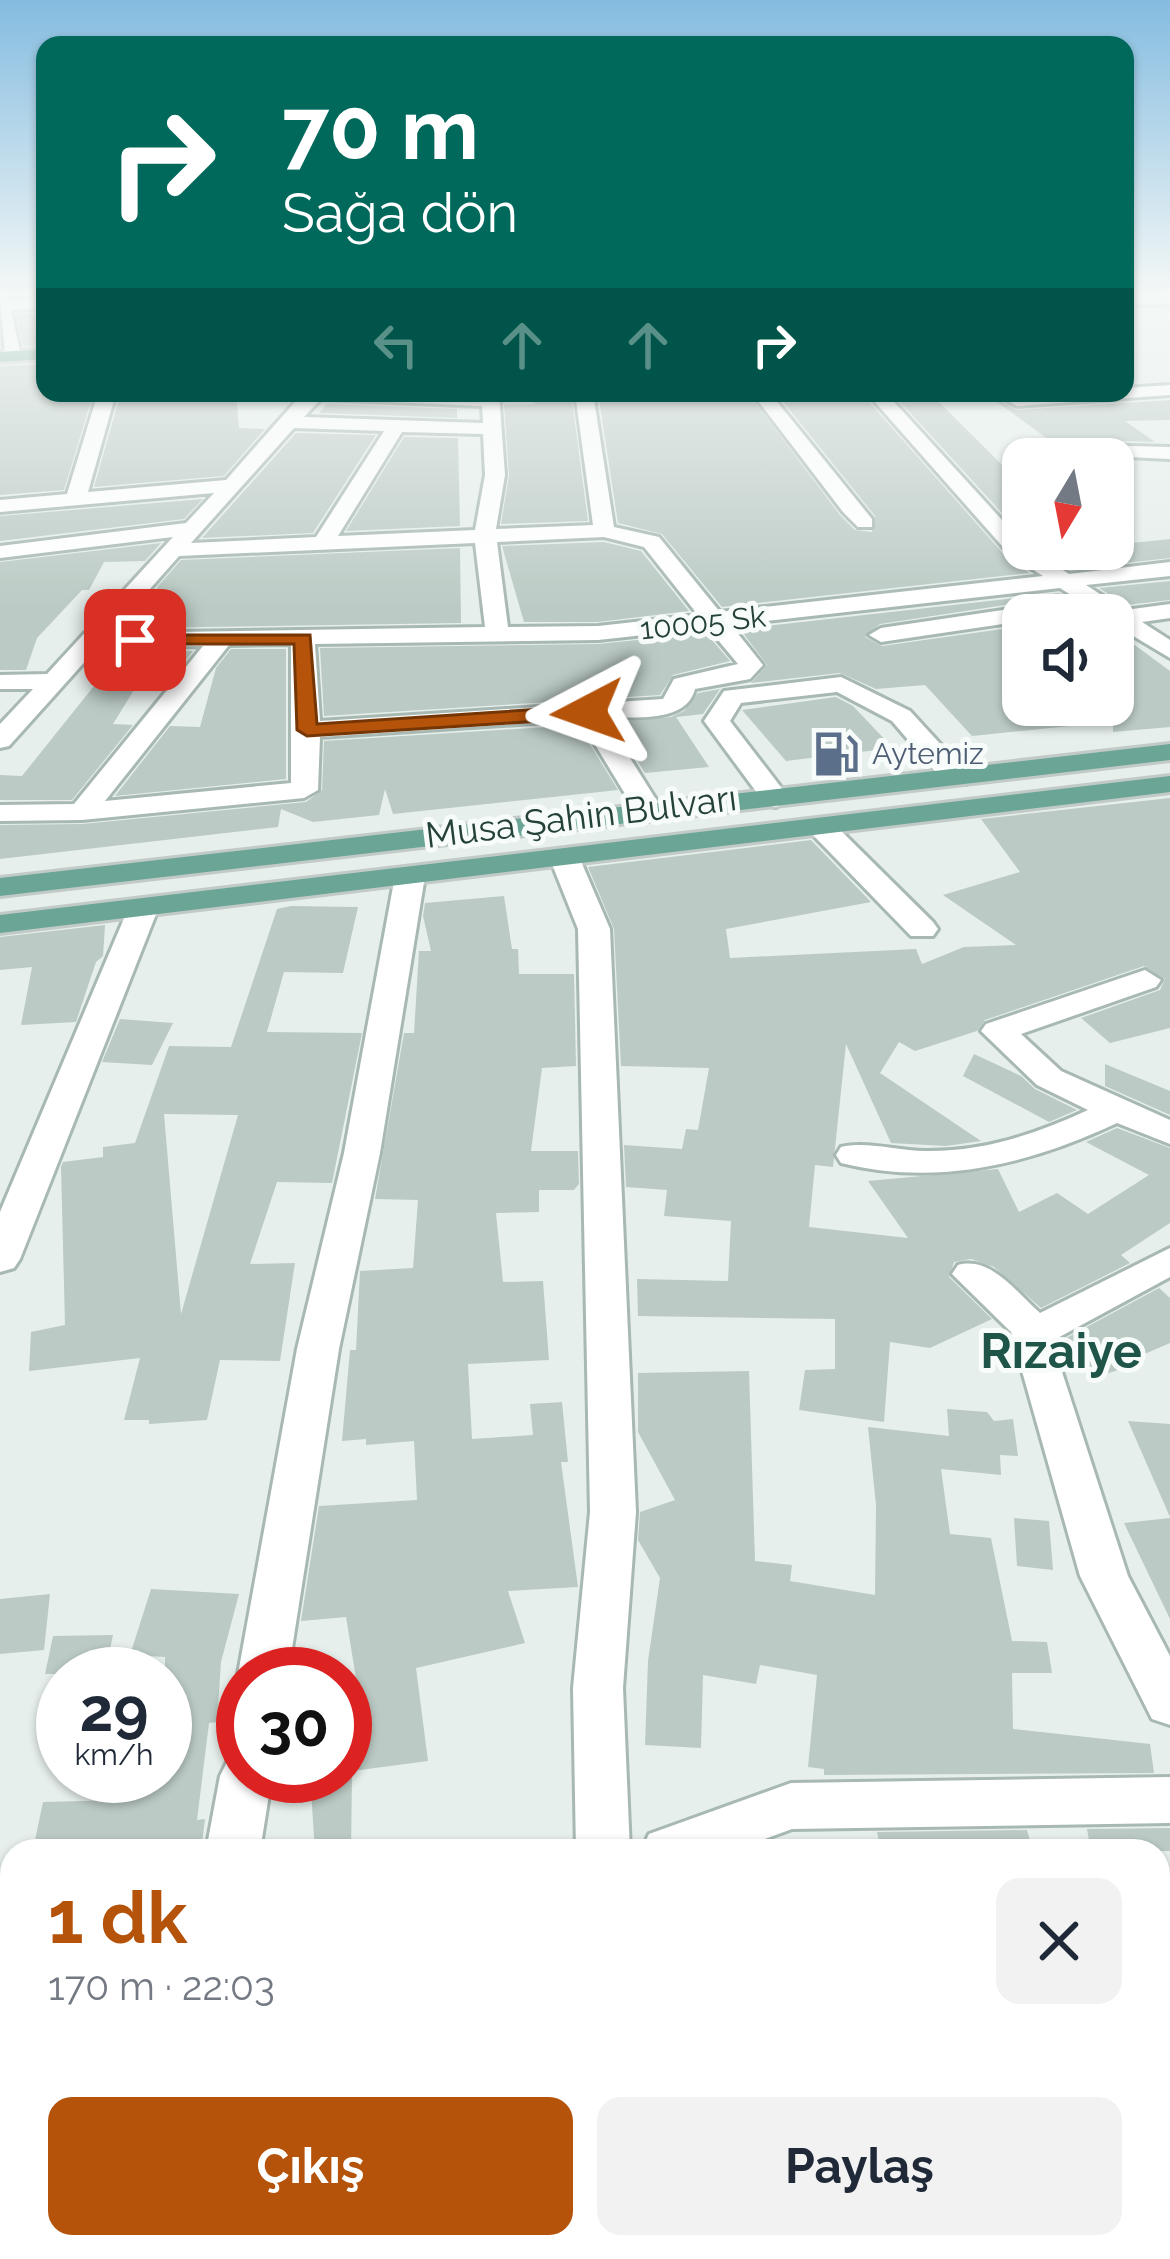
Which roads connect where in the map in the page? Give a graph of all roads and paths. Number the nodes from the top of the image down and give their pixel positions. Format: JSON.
{"nodes":[{"id":1,"x":104,"y":402,"type":"edge"},
{"id":2,"x":307,"y":402,"type":"edge"},
{"id":3,"x":490,"y":402,"type":"edge"},
{"id":4,"x":585,"y":402,"type":"edge"},
{"id":5,"x":768,"y":402,"type":"edge"},
{"id":6,"x":884,"y":402,"type":"edge"},
{"id":7,"x":289,"y":422,"type":"junction"},
{"id":8,"x":396,"y":426,"type":"junction"},
{"id":9,"x":489,"y":429,"type":"junction"},
{"id":10,"x":1134,"y":452,"type":"edge"},
{"id":11,"x":1170,"y":453,"type":"edge"},
{"id":12,"x":227,"y":486,"type":"junction"},
{"id":13,"x":76,"y":498,"type":"junction"},
{"id":14,"x":0,"y":506,"type":"edge"},
{"id":15,"x":865,"y":523,"type":"dead end"},
{"id":16,"x":187,"y":530,"type":"junction"},
{"id":17,"x":604,"y":531,"type":"junction"},
{"id":18,"x":485,"y":535,"type":"junction"},
{"id":19,"x":322,"y":544,"type":"junction"},
{"id":20,"x":170,"y":550,"type":"junction"},
{"id":21,"x":0,"y":552,"type":"edge"},
{"id":22,"x":1170,"y":569,"type":"edge"},
{"id":23,"x":1064,"y":582,"type":"junction"},
{"id":24,"x":1083,"y":594,"type":"edge"},
{"id":25,"x":1170,"y":611,"type":"edge"},
{"id":26,"x":1134,"y":616,"type":"edge"},
{"id":27,"x":1002,"y":617,"type":"edge"},
{"id":28,"x":720,"y":622,"type":"junction"},
{"id":29,"x":1134,"y":627,"type":"edge"},
{"id":30,"x":497,"y":633,"type":"junction"},
{"id":31,"x":881,"y":635,"type":"dead end"},
{"id":32,"x":303,"y":639,"type":"junction"},
{"id":33,"x":89,"y":640,"type":"junction"},
{"id":34,"x":218,"y":641,"type":"junction"},
{"id":35,"x":1170,"y":651,"type":"edge"},
{"id":36,"x":51,"y":681,"type":"junction"},
{"id":37,"x":0,"y":682,"type":"edge"},
{"id":38,"x":588,"y":712,"type":"junction"},
{"id":39,"x":307,"y":730,"type":"junction"},
{"id":40,"x":0,"y":740,"type":"edge"},
{"id":41,"x":1170,"y":752,"type":"edge"},
{"id":42,"x":956,"y":778,"type":"junction"},
{"id":43,"x":1170,"y":784,"type":"edge"},
{"id":44,"x":776,"y":799,"type":"junction"},
{"id":45,"x":82,"y":812,"type":"junction"},
{"id":46,"x":0,"y":813,"type":"edge"},
{"id":47,"x":651,"y":814,"type":"junction"},
{"id":48,"x":820,"y":827,"type":"junction"},
{"id":49,"x":565,"y":859,"type":"junction"},
{"id":50,"x":410,"y":876,"type":"junction"},
{"id":51,"x":0,"y":887,"type":"edge"},
{"id":52,"x":142,"y":908,"type":"junction"},
{"id":53,"x":0,"y":924,"type":"edge"},
{"id":54,"x":922,"y":929,"type":"dead end"},
{"id":55,"x":1145,"y":980,"type":"dead end"},
{"id":56,"x":1117,"y":1110,"type":"junction"},
{"id":57,"x":1170,"y":1133,"type":"edge"},
{"id":58,"x":854,"y":1155,"type":"dead end"},
{"id":59,"x":0,"y":1259,"type":"edge"},
{"id":60,"x":1170,"y":1261,"type":"edge"},
{"id":61,"x":972,"y":1274,"type":"dead end"},
{"id":62,"x":1036,"y":1332,"type":"junction"},
{"id":63,"x":268,"y":1647,"type":"edge"},
{"id":64,"x":1170,"y":1704,"type":"edge"},
{"id":65,"x":1170,"y":1800,"type":"edge"},
{"id":66,"x":241,"y":1803,"type":"edge"},
{"id":67,"x":235,"y":1839,"type":"edge"},
{"id":68,"x":603,"y":1839,"type":"edge"},
{"id":69,"x":701,"y":1839,"type":"edge"}],
"edges":[{"from":1,"to":13,"type":"street"},
{"from":2,"to":7,"type":"street"},
{"from":3,"to":9,"type":"street"},
{"from":4,"to":17,"type":"street"},
{"from":5,"to":15,"type":"street"},
{"from":6,"to":23,"type":"street"},
{"from":7,"to":8,"type":"street"},
{"from":7,"to":12,"type":"street"},
{"from":8,"to":9,"type":"street"},
{"from":8,"to":19,"type":"street"},
{"from":9,"to":18,"type":"street"},
{"from":10,"to":11,"type":"street"},
{"from":12,"to":13,"type":"street"},
{"from":12,"to":16,"type":"street"},
{"from":13,"to":14,"type":"street"},
{"from":16,"to":20,"type":"street"},
{"from":16,"to":21,"type":"street"},
{"from":17,"to":18,"type":"street"},
{"from":17,"to":28,"type":"street"},
{"from":18,"to":19,"type":"street"},
{"from":18,"to":30,"type":"street"},
{"from":19,"to":20,"type":"street"},
{"from":20,"to":33,"type":"street"},
{"from":22,"to":23,"type":"street","name":"10005 Sk"},
{"from":23,"to":24,"type":"street"},
{"from":23,"to":28,"type":"street","name":"10005 Sk"},
{"from":25,"to":26,"type":"street"},
{"from":27,"to":31,"type":"street"},
{"from":28,"to":30,"type":"street","name":"10005 Sk"},
{"from":28,"to":38,"type":"street"},
{"from":29,"to":35,"type":"street"},
{"from":30,"to":32,"type":"street","name":"10005 Sk"},
{"from":32,"to":34,"type":"street","name":"10005 Sk"},
{"from":32,"to":39,"type":"street"},
{"from":33,"to":34,"type":"street","name":"10005 Sk"},
{"from":33,"to":36,"type":"street"},
{"from":34,"to":45,"type":"street"},
{"from":36,"to":37,"type":"street"},
{"from":36,"to":40,"type":"street"},
{"from":38,"to":39,"type":"street"},
{"from":38,"to":47,"type":"street"},
{"from":39,"to":45,"type":"street"},
{"from":41,"to":42,"type":"main road","name":"Musa Şahin Bulvarı"},
{"from":42,"to":44,"type":"main road","name":"Musa Şahin Bulvarı"},
{"from":42,"to":44,"type":"street"},
{"from":43,"to":48,"type":"main road","name":"Musa Şahin Bulvarı"},
{"from":44,"to":47,"type":"main road","name":"Musa Şahin Bulvarı"},
{"from":45,"to":46,"type":"street"},
{"from":47,"to":51,"type":"main road","name":"Musa Şahin Bulvarı"},
{"from":48,"to":49,"type":"main road","name":"Musa Şahin Bulvarı"},
{"from":48,"to":54,"type":"street"},
{"from":49,"to":50,"type":"main road","name":"Musa Şahin Bulvarı"},
{"from":49,"to":68,"type":"street"},
{"from":50,"to":52,"type":"main road","name":"Musa Şahin Bulvarı"},
{"from":50,"to":63,"type":"street"},
{"from":52,"to":53,"type":"main road","name":"Musa Şahin Bulvarı"},
{"from":52,"to":59,"type":"street"},
{"from":55,"to":56,"type":"street"},
{"from":56,"to":57,"type":"street"},
{"from":56,"to":58,"type":"street"},
{"from":60,"to":62,"type":"street"},
{"from":61,"to":62,"type":"street"},
{"from":62,"to":64,"type":"street"},
{"from":65,"to":69,"type":"street"},
{"from":66,"to":67,"type":"street"}]}
